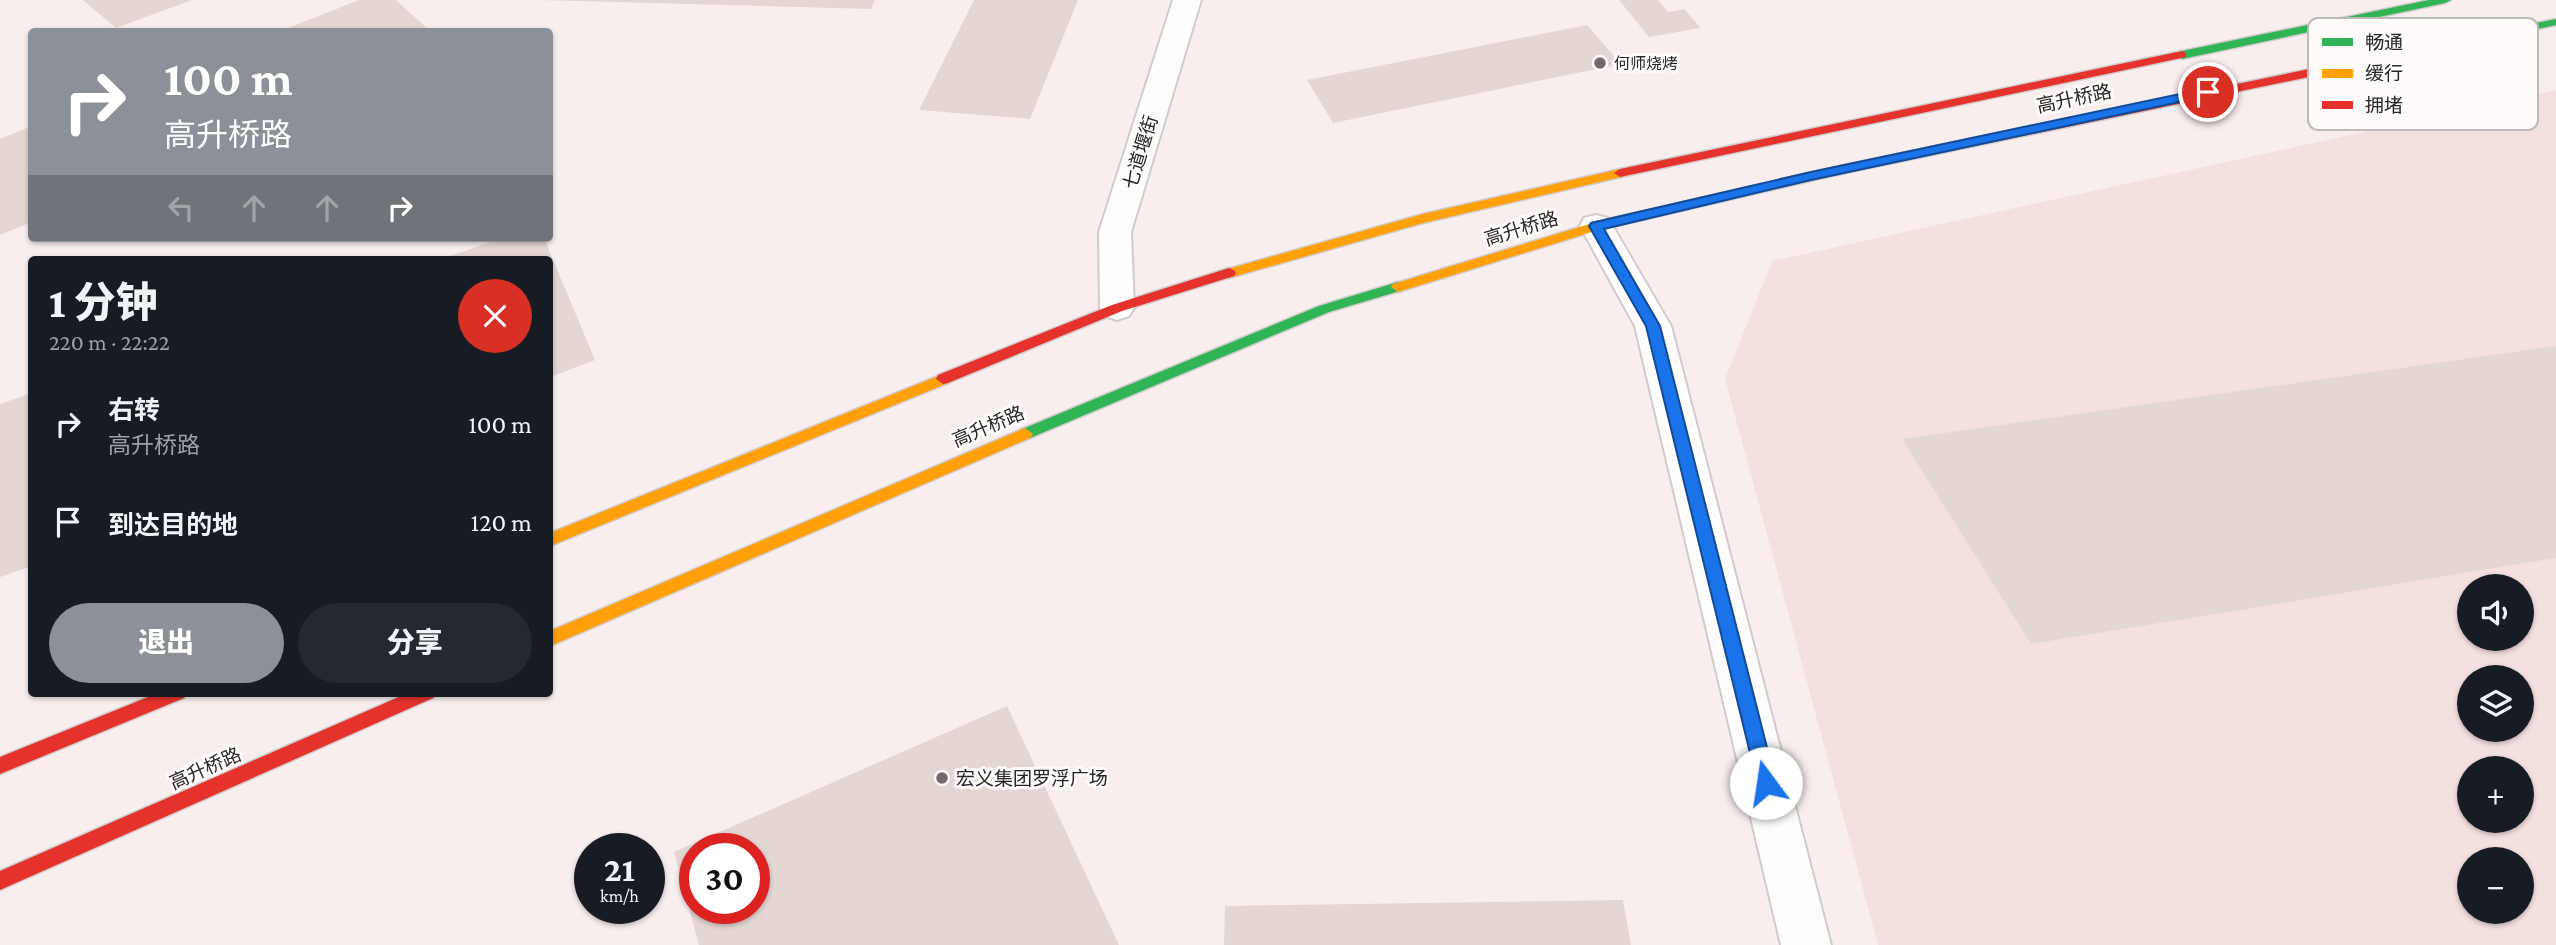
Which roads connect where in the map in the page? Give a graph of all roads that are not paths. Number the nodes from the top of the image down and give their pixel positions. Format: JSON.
{"nodes":[{"id":1,"x":1186,"y":0,"type":"edge"},
{"id":2,"x":2445,"y":0,"type":"edge"},
{"id":3,"x":2359,"y":18,"type":"edge"},
{"id":4,"x":2556,"y":22,"type":"edge"},
{"id":5,"x":2538,"y":26,"type":"edge"},
{"id":6,"x":2308,"y":29,"type":"edge"},
{"id":7,"x":2308,"y":72,"type":"edge"},
{"id":8,"x":1596,"y":226,"type":"junction"},
{"id":9,"x":1117,"y":308,"type":"junction"},
{"id":10,"x":553,"y":540,"type":"edge"},
{"id":11,"x":553,"y":638,"type":"edge"},
{"id":12,"x":168,"y":697,"type":"edge"},
{"id":13,"x":418,"y":697,"type":"edge"},
{"id":14,"x":0,"y":766,"type":"edge"},
{"id":15,"x":0,"y":881,"type":"edge"},
{"id":16,"x":1806,"y":945,"type":"edge"}],
"edges":[{"from":1,"to":9,"type":"street","name":"七道堰街"},
{"from":2,"to":3,"type":"main road","name":"高升桥路"},
{"from":4,"to":5,"type":"main road","name":"高升桥路"},
{"from":6,"to":9,"type":"main road","name":"高升桥路"},
{"from":7,"to":8,"type":"main road","name":"高升桥路"},
{"from":8,"to":11,"type":"main road","name":"高升桥路"},
{"from":8,"to":16,"type":"street"},
{"from":9,"to":10,"type":"main road","name":"高升桥路"},
{"from":12,"to":14,"type":"main road"},
{"from":13,"to":15,"type":"main road","name":"高升桥路"}]}
